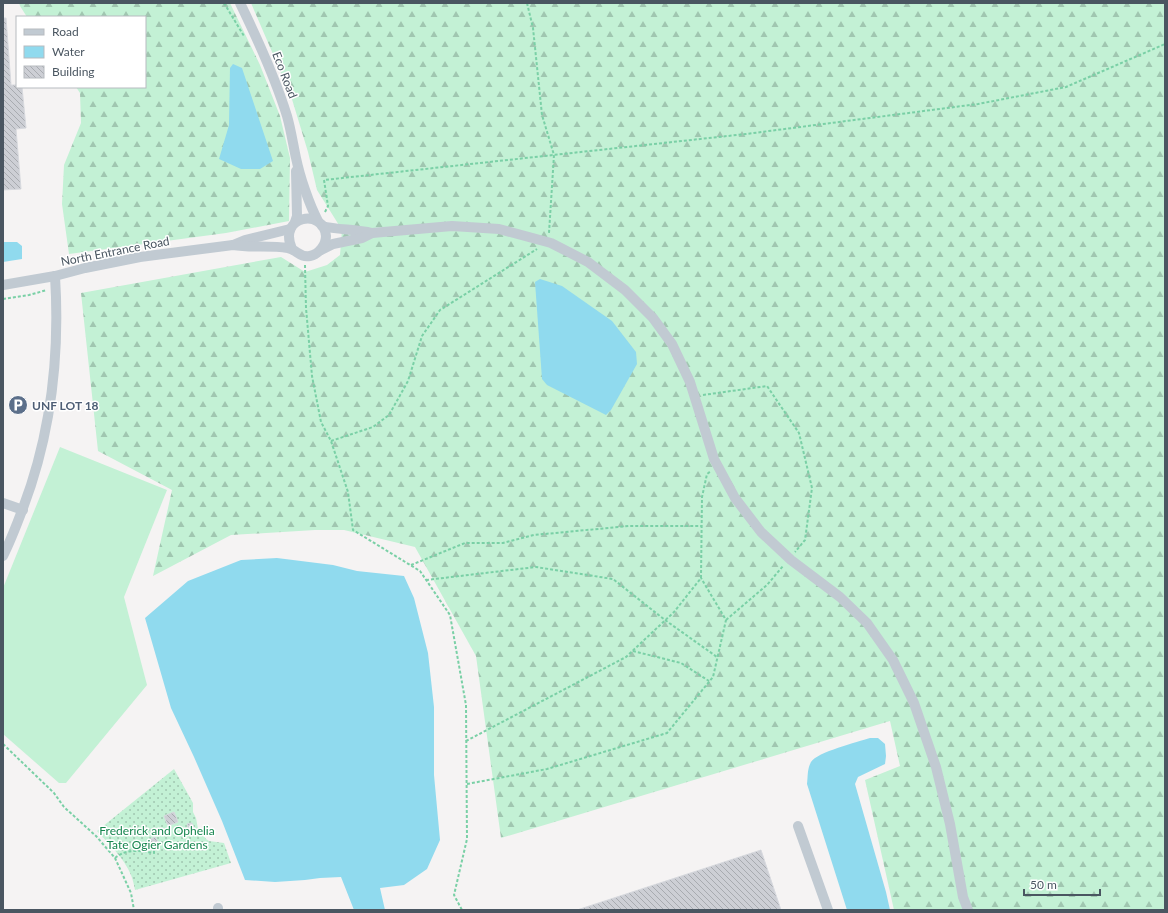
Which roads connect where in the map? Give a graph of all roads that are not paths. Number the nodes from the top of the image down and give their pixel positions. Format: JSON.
{"nodes":[{"id":1,"x":240,"y":3,"type":"edge"},
{"id":2,"x":296,"y":159,"type":"junction"},
{"id":3,"x":320,"y":224,"type":"junction"},
{"id":4,"x":292,"y":226,"type":"junction"},
{"id":5,"x":372,"y":234,"type":"junction"},
{"id":6,"x":233,"y":245,"type":"junction"},
{"id":7,"x":292,"y":249,"type":"junction"},
{"id":8,"x":321,"y":250,"type":"junction"},
{"id":9,"x":55,"y":276,"type":"junction"},
{"id":10,"x":3,"y":285,"type":"edge"},
{"id":11,"x":3,"y":503,"type":"edge"},
{"id":12,"x":23,"y":510,"type":"junction"},
{"id":13,"x":3,"y":556,"type":"edge"},
{"id":14,"x":798,"y":826,"type":"dead end"},
{"id":15,"x":963,"y":897,"type":"junction"},
{"id":16,"x":828,"y":910,"type":"edge"},
{"id":17,"x":961,"y":910,"type":"edge"},
{"id":18,"x":968,"y":910,"type":"edge"}],
"edges":[{"from":1,"to":2,"type":"street","name":"Eco Road"},
{"from":2,"to":3,"type":"street","name":"Eco Road"},
{"from":2,"to":4,"type":"street","name":"Eco Road"},
{"from":3,"to":4,"type":"street"},
{"from":3,"to":5,"type":"street"},
{"from":3,"to":8,"type":"street"},
{"from":4,"to":6,"type":"street"},
{"from":4,"to":7,"type":"street"},
{"from":5,"to":8,"type":"street"},
{"from":5,"to":15,"type":"street"},
{"from":6,"to":7,"type":"street"},
{"from":6,"to":9,"type":"street","name":"North Entrance Road"},
{"from":7,"to":8,"type":"street"},
{"from":9,"to":10,"type":"street","name":"North Entrance Road"},
{"from":9,"to":12,"type":"street"},
{"from":11,"to":12,"type":"street"},
{"from":12,"to":13,"type":"street"},
{"from":14,"to":16,"type":"street"},
{"from":15,"to":17,"type":"street"},
{"from":15,"to":18,"type":"street"}]}
